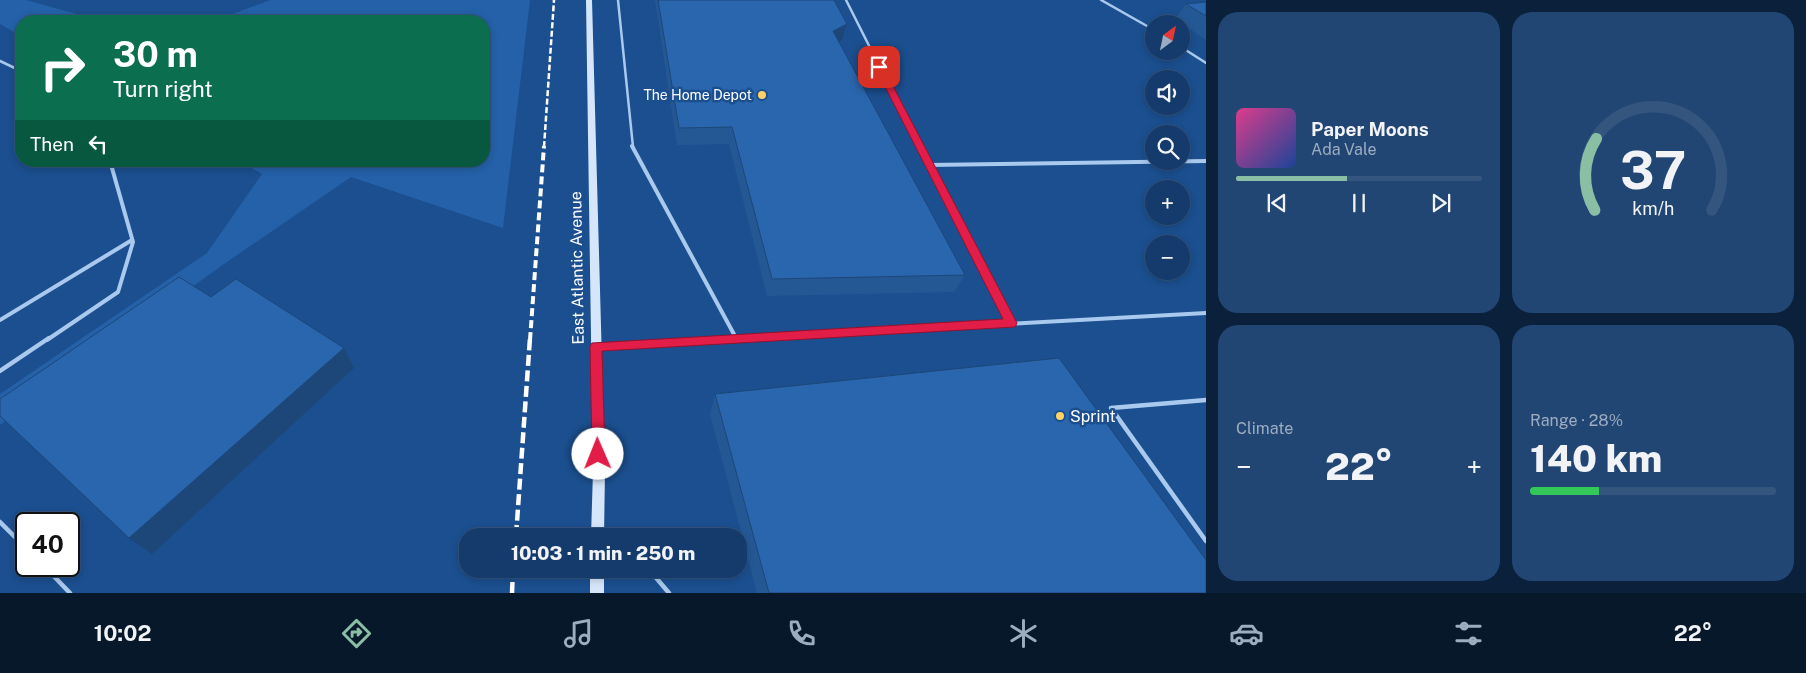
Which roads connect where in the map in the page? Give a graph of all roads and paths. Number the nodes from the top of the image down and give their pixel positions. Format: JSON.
{"nodes":[{"id":1,"x":589,"y":0,"type":"edge"},
{"id":2,"x":618,"y":0,"type":"edge"},
{"id":3,"x":846,"y":0,"type":"edge"},
{"id":4,"x":1101,"y":0,"type":"edge"},
{"id":5,"x":1145,"y":25,"type":"edge"},
{"id":6,"x":1190,"y":53,"type":"edge"},
{"id":7,"x":0,"y":61,"type":"edge"},
{"id":8,"x":1206,"y":63,"type":"edge"},
{"id":9,"x":15,"y":69,"type":"edge"},
{"id":10,"x":1206,"y":161,"type":"edge"},
{"id":11,"x":929,"y":165,"type":"junction"},
{"id":12,"x":112,"y":167,"type":"edge"},
{"id":13,"x":132,"y":240,"type":"junction"},
{"id":14,"x":1206,"y":313,"type":"edge"},
{"id":15,"x":0,"y":320,"type":"edge"},
{"id":16,"x":1011,"y":323,"type":"junction"},
{"id":17,"x":736,"y":338,"type":"junction"},
{"id":18,"x":596,"y":346,"type":"junction"},
{"id":19,"x":0,"y":371,"type":"edge"},
{"id":20,"x":1206,"y":400,"type":"edge"},
{"id":21,"x":0,"y":522,"type":"edge"},
{"id":22,"x":598,"y":528,"type":"edge"},
{"id":23,"x":15,"y":537,"type":"edge"},
{"id":24,"x":1206,"y":541,"type":"edge"},
{"id":25,"x":55,"y":577,"type":"edge"},
{"id":26,"x":597,"y":578,"type":"edge"},
{"id":27,"x":656,"y":578,"type":"edge"},
{"id":28,"x":70,"y":593,"type":"edge"},
{"id":29,"x":597,"y":593,"type":"edge"},
{"id":30,"x":669,"y":593,"type":"edge"}],
"edges":[{"from":1,"to":18,"type":"street","name":"East Atlantic Avenue"},
{"from":2,"to":17,"type":"lane"},
{"from":3,"to":11,"type":"lane"},
{"from":4,"to":5,"type":"lane"},
{"from":6,"to":8,"type":"lane"},
{"from":7,"to":9,"type":"lane"},
{"from":10,"to":11,"type":"lane"},
{"from":11,"to":16,"type":"lane"},
{"from":12,"to":13,"type":"lane"},
{"from":13,"to":15,"type":"lane"},
{"from":13,"to":19,"type":"lane"},
{"from":14,"to":16,"type":"lane"},
{"from":16,"to":17,"type":"lane"},
{"from":17,"to":18,"type":"lane"},
{"from":18,"to":22,"type":"street","name":"East Atlantic Avenue"},
{"from":20,"to":24,"type":"lane"},
{"from":21,"to":23,"type":"lane"},
{"from":25,"to":28,"type":"lane"},
{"from":26,"to":29,"type":"street"},
{"from":27,"to":30,"type":"lane"}]}
